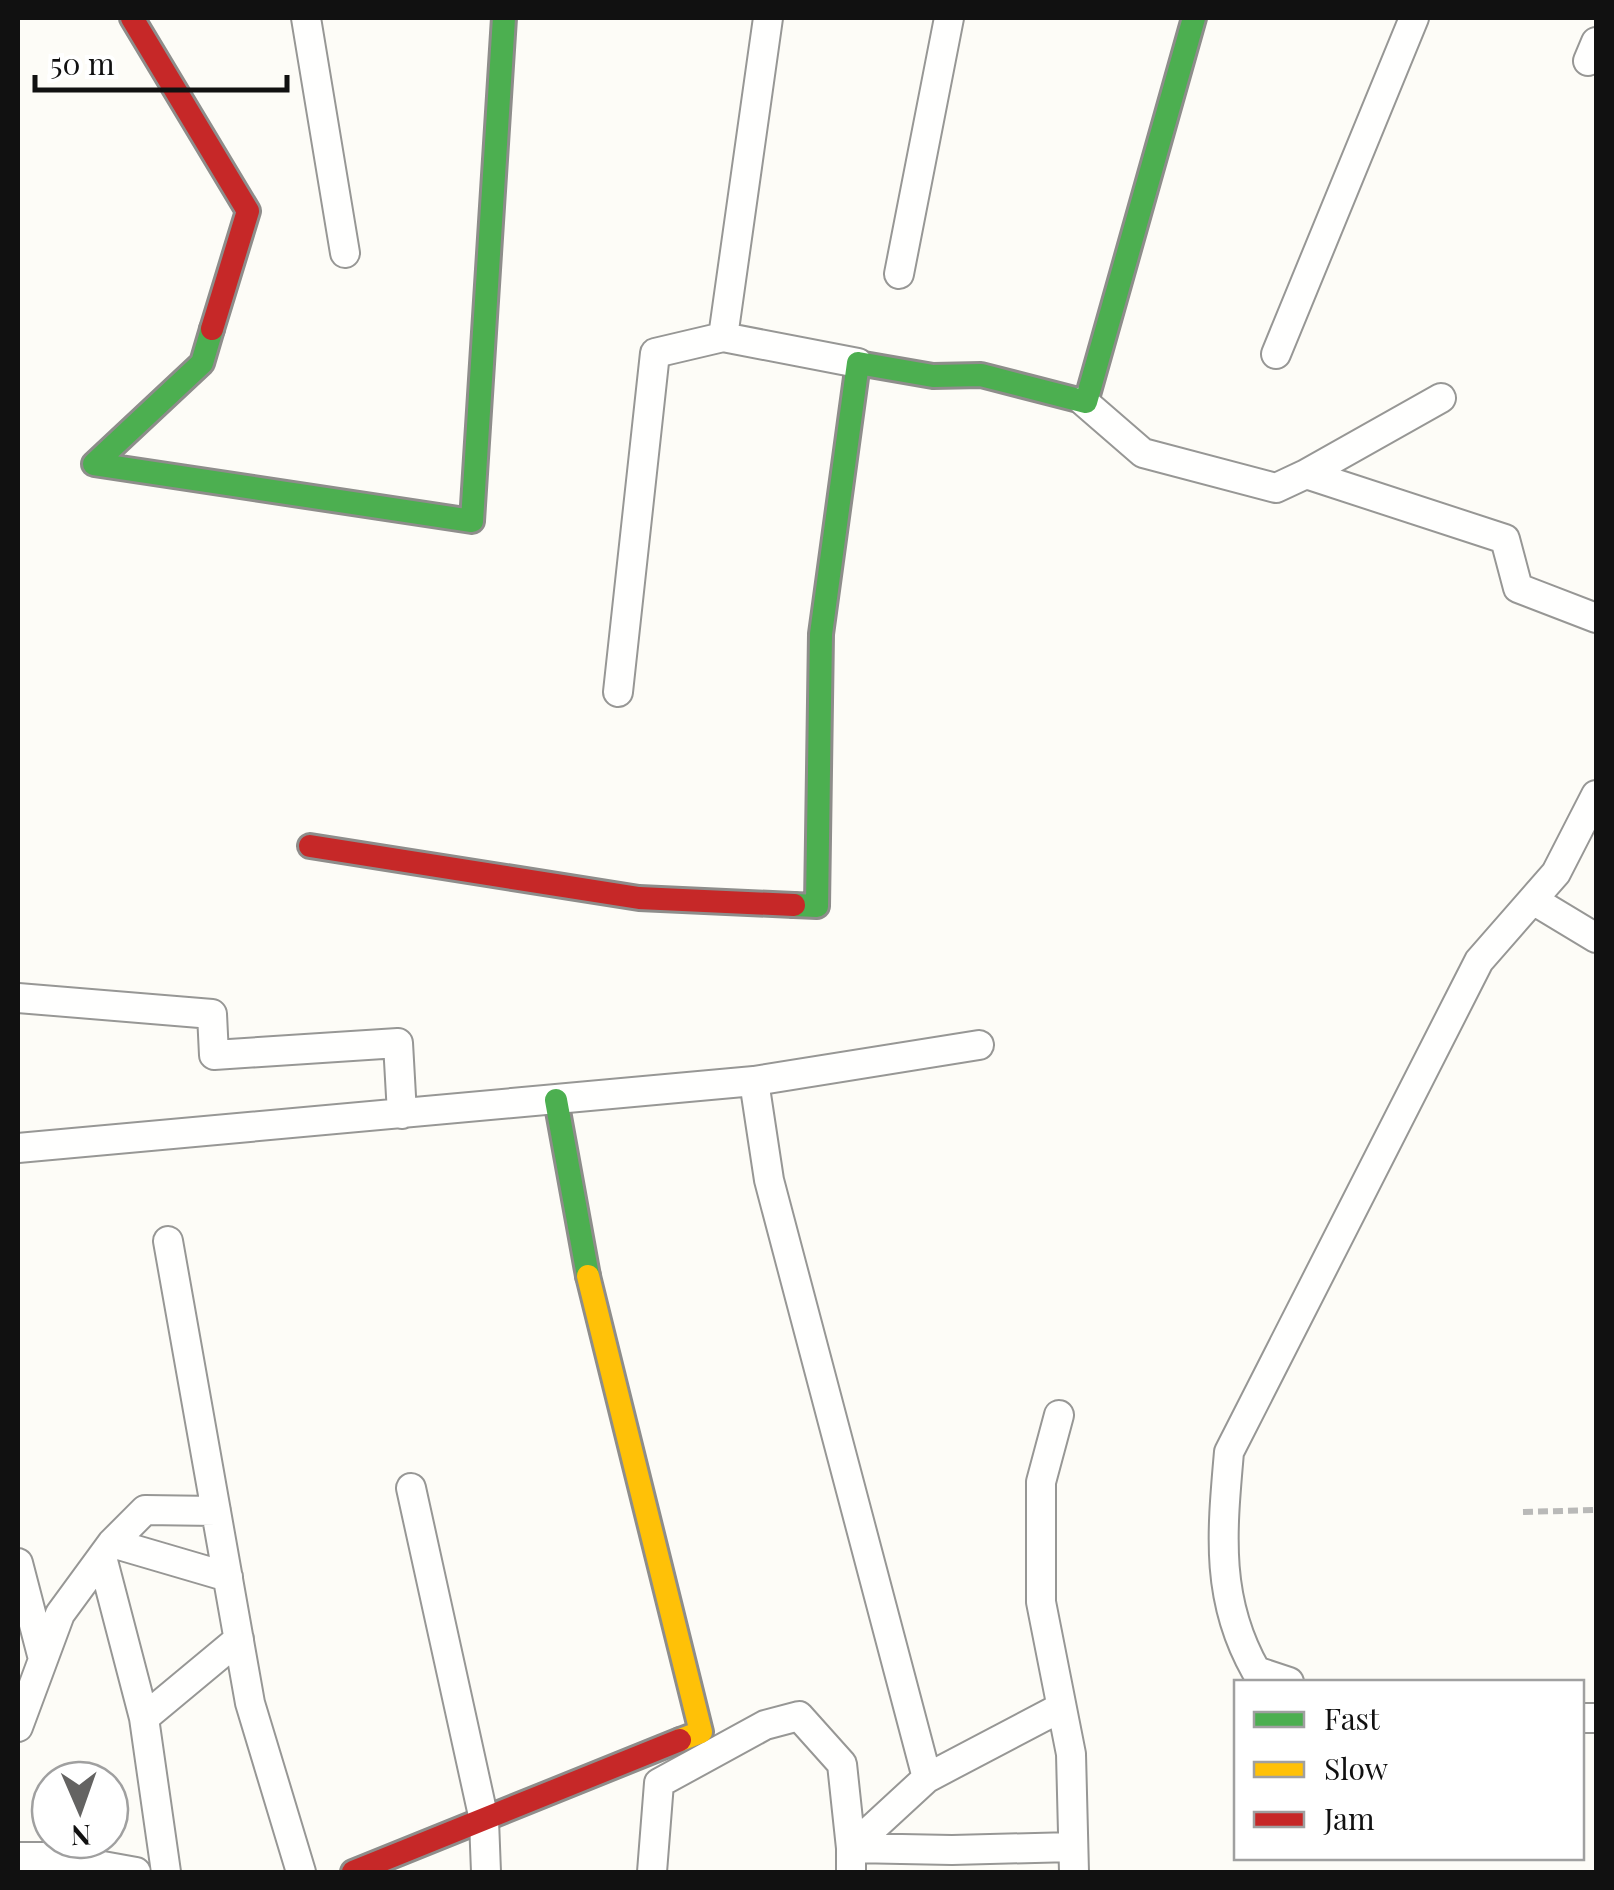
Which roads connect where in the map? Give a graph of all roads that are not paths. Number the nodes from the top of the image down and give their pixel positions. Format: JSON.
{"nodes":[{"id":1,"x":132,"y":18,"type":"edge"},
{"id":2,"x":306,"y":18,"type":"edge"},
{"id":3,"x":504,"y":18,"type":"edge"},
{"id":4,"x":768,"y":18,"type":"edge"},
{"id":5,"x":949,"y":18,"type":"edge"},
{"id":6,"x":1194,"y":18,"type":"edge"},
{"id":7,"x":1414,"y":18,"type":"edge"},
{"id":8,"x":345,"y":253,"type":"dead end"},
{"id":9,"x":898,"y":274,"type":"dead end"},
{"id":10,"x":723,"y":338,"type":"junction"},
{"id":11,"x":1276,"y":354,"type":"dead end"},
{"id":12,"x":858,"y":363,"type":"junction"},
{"id":13,"x":1441,"y":398,"type":"dead end"},
{"id":14,"x":1083,"y":402,"type":"junction"},
{"id":15,"x":1306,"y":474,"type":"junction"},
{"id":16,"x":1596,"y":618,"type":"edge"},
{"id":17,"x":618,"y":692,"type":"dead end"},
{"id":18,"x":1596,"y":795,"type":"edge"},
{"id":19,"x":310,"y":846,"type":"dead end"},
{"id":20,"x":1533,"y":900,"type":"junction"},
{"id":21,"x":1596,"y":938,"type":"edge"},
{"id":22,"x":18,"y":998,"type":"edge"},
{"id":23,"x":979,"y":1044,"type":"dead end"},
{"id":24,"x":754,"y":1081,"type":"junction"},
{"id":25,"x":556,"y":1100,"type":"junction"},
{"id":26,"x":402,"y":1114,"type":"junction"},
{"id":27,"x":18,"y":1148,"type":"edge"},
{"id":28,"x":168,"y":1240,"type":"dead end"},
{"id":29,"x":1059,"y":1416,"type":"dead end"},
{"id":30,"x":411,"y":1488,"type":"dead end"},
{"id":31,"x":216,"y":1511,"type":"junction"},
{"id":32,"x":107,"y":1550,"type":"junction"},
{"id":33,"x":18,"y":1563,"type":"edge"},
{"id":34,"x":228,"y":1577,"type":"junction"},
{"id":35,"x":238,"y":1639,"type":"junction"},
{"id":36,"x":43,"y":1659,"type":"junction"},
{"id":37,"x":1282,"y":1680,"type":"edge"},
{"id":38,"x":1060,"y":1708,"type":"junction"},
{"id":39,"x":144,"y":1718,"type":"junction"},
{"id":40,"x":18,"y":1727,"type":"edge"},
{"id":41,"x":928,"y":1778,"type":"junction"},
{"id":42,"x":484,"y":1820,"type":"junction"},
{"id":43,"x":18,"y":1856,"type":"edge"},
{"id":44,"x":851,"y":1860,"type":"edge"},
{"id":45,"x":1073,"y":1860,"type":"edge"},
{"id":46,"x":136,"y":1872,"type":"edge"},
{"id":47,"x":166,"y":1872,"type":"edge"},
{"id":48,"x":301,"y":1872,"type":"edge"},
{"id":49,"x":353,"y":1872,"type":"edge"},
{"id":50,"x":486,"y":1872,"type":"edge"},
{"id":51,"x":652,"y":1872,"type":"edge"}],
"edges":[{"from":1,"to":3,"type":"street"},
{"from":2,"to":8,"type":"street"},
{"from":4,"to":10,"type":"street"},
{"from":5,"to":9,"type":"street"},
{"from":6,"to":14,"type":"street"},
{"from":7,"to":11,"type":"street"},
{"from":10,"to":12,"type":"street"},
{"from":10,"to":17,"type":"street"},
{"from":12,"to":14,"type":"street"},
{"from":12,"to":19,"type":"street"},
{"from":13,"to":15,"type":"street"},
{"from":14,"to":15,"type":"street"},
{"from":15,"to":16,"type":"street"},
{"from":18,"to":20,"type":"street"},
{"from":20,"to":21,"type":"street"},
{"from":20,"to":37,"type":"street"},
{"from":22,"to":26,"type":"street"},
{"from":23,"to":24,"type":"street"},
{"from":24,"to":25,"type":"street"},
{"from":24,"to":41,"type":"street"},
{"from":25,"to":26,"type":"street"},
{"from":25,"to":42,"type":"street"},
{"from":26,"to":27,"type":"street"},
{"from":28,"to":31,"type":"street"},
{"from":29,"to":38,"type":"street"},
{"from":30,"to":42,"type":"street"},
{"from":31,"to":32,"type":"street"},
{"from":31,"to":34,"type":"street"},
{"from":32,"to":34,"type":"street"},
{"from":32,"to":36,"type":"street"},
{"from":32,"to":39,"type":"street"},
{"from":33,"to":36,"type":"street"},
{"from":34,"to":35,"type":"street"},
{"from":35,"to":39,"type":"street"},
{"from":35,"to":48,"type":"street"},
{"from":36,"to":40,"type":"street"},
{"from":38,"to":41,"type":"street"},
{"from":38,"to":45,"type":"street"},
{"from":39,"to":47,"type":"street"},
{"from":41,"to":44,"type":"street"},
{"from":42,"to":49,"type":"street"},
{"from":42,"to":50,"type":"street"},
{"from":43,"to":46,"type":"street"},
{"from":44,"to":45,"type":"street"},
{"from":44,"to":51,"type":"street"}]}
